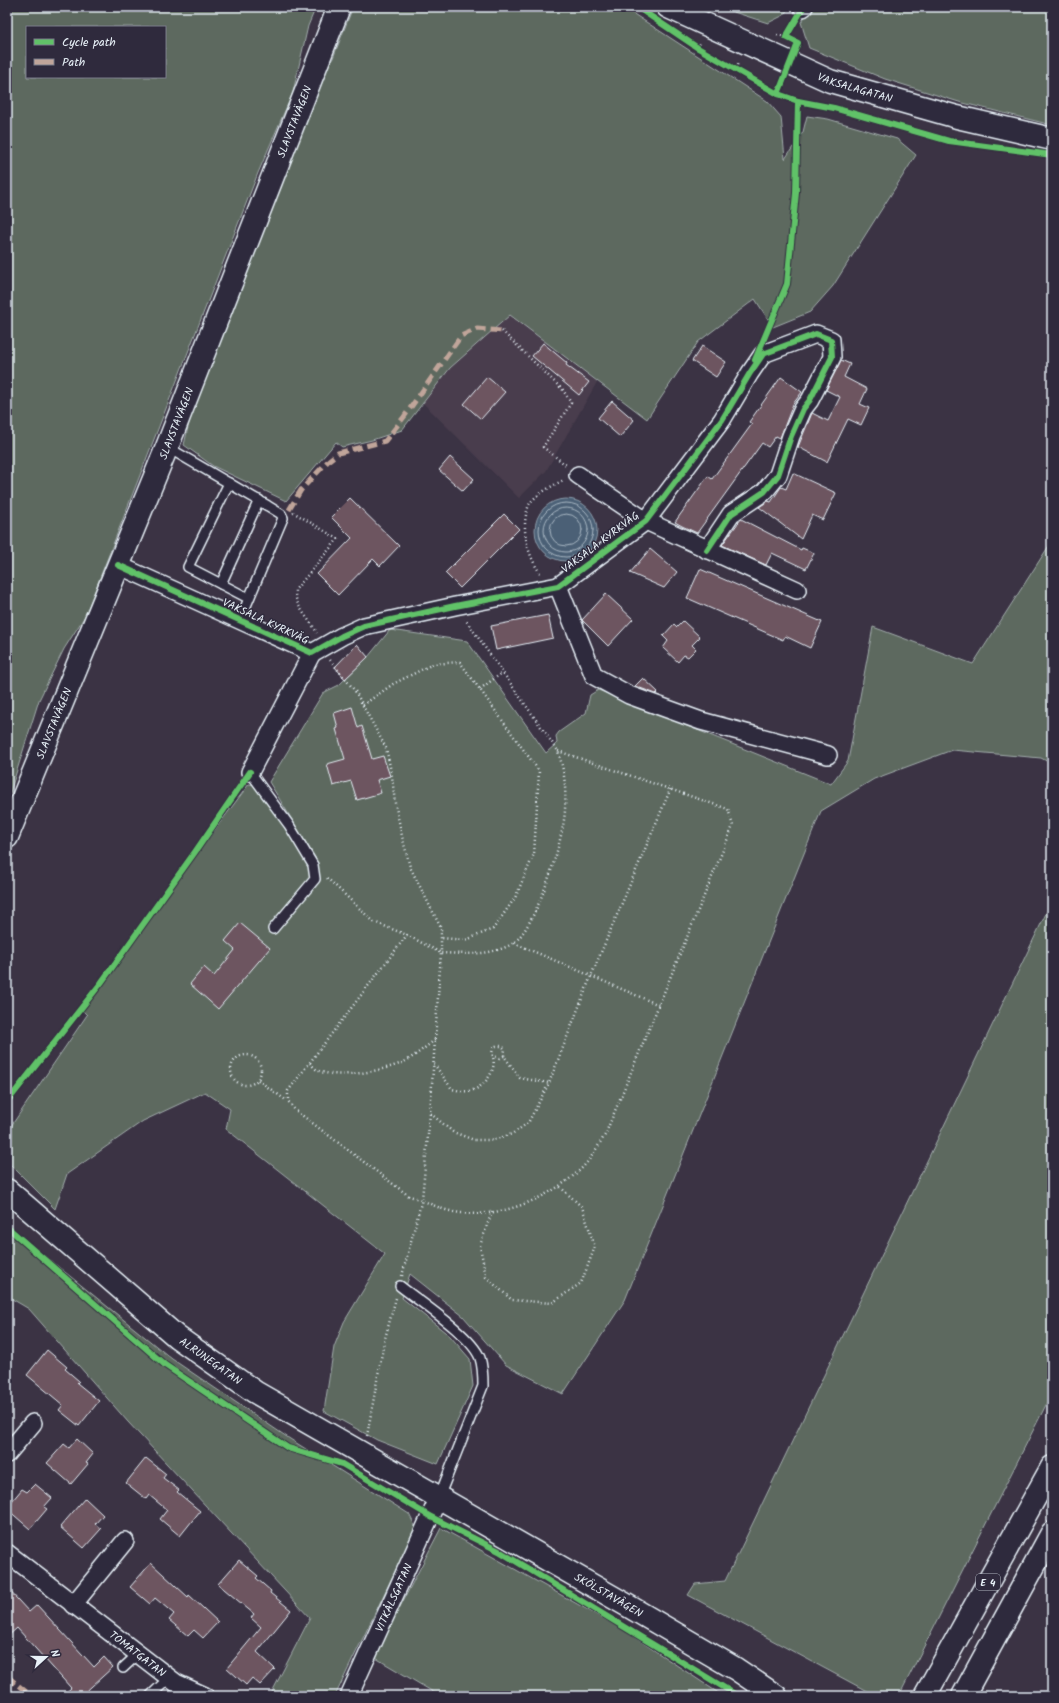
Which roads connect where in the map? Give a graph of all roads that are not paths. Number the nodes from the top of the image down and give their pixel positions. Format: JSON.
{"nodes":[{"id":1,"x":339,"y":7,"type":"edge"},
{"id":2,"x":668,"y":7,"type":"edge"},
{"id":3,"x":1052,"y":139,"type":"edge"},
{"id":4,"x":167,"y":446,"type":"junction"},
{"id":5,"x":578,"y":475,"type":"road end"},
{"id":6,"x":229,"y":483,"type":"junction"},
{"id":7,"x":258,"y":500,"type":"junction"},
{"id":8,"x":646,"y":521,"type":"junction"},
{"id":9,"x":707,"y":550,"type":"junction"},
{"id":10,"x":118,"y":565,"type":"junction"},
{"id":11,"x":221,"y":584,"type":"junction"},
{"id":12,"x":558,"y":586,"type":"junction"},
{"id":13,"x":797,"y":590,"type":"dead end"},
{"id":14,"x":248,"y":598,"type":"junction"},
{"id":15,"x":240,"y":620,"type":"junction"},
{"id":16,"x":316,"y":651,"type":"junction"},
{"id":17,"x":828,"y":755,"type":"dead end"},
{"id":18,"x":250,"y":772,"type":"joint"},
{"id":19,"x":7,"y":837,"type":"edge"},
{"id":20,"x":273,"y":929,"type":"dead end"},
{"id":21,"x":7,"y":1190,"type":"edge"},
{"id":22,"x":400,"y":1286,"type":"road end"},
{"id":23,"x":33,"y":1423,"type":"dead end"},
{"id":24,"x":7,"y":1454,"type":"edge"},
{"id":25,"x":1052,"y":1467,"type":"edge"},
{"id":26,"x":438,"y":1499,"type":"junction"},
{"id":27,"x":1052,"y":1533,"type":"edge"},
{"id":28,"x":125,"y":1541,"type":"dead end"},
{"id":29,"x":7,"y":1553,"type":"edge"},
{"id":30,"x":73,"y":1605,"type":"junction"},
{"id":31,"x":138,"y":1654,"type":"junction"},
{"id":32,"x":123,"y":1668,"type":"dead end"},
{"id":33,"x":169,"y":1678,"type":"junction"},
{"id":34,"x":150,"y":1696,"type":"edge"},
{"id":35,"x":206,"y":1696,"type":"edge"},
{"id":36,"x":349,"y":1696,"type":"edge"},
{"id":37,"x":776,"y":1696,"type":"edge"},
{"id":38,"x":925,"y":1696,"type":"edge"},
{"id":39,"x":963,"y":1696,"type":"edge"}],
"edges":[{"from":1,"to":4,"type":"main road","name":"SLAVSTAVÄGEN"},
{"from":2,"to":3,"type":"main road","name":"VAKSALAGATAN"},
{"from":4,"to":6,"type":"lane"},
{"from":4,"to":10,"type":"main road","name":"SLAVSTAVÄGEN"},
{"from":5,"to":8,"type":"street","name":"VAKSALA KYRKVÄG"},
{"from":6,"to":7,"type":"lane"},
{"from":6,"to":11,"type":"lane"},
{"from":7,"to":11,"type":"lane"},
{"from":7,"to":14,"type":"lane"},
{"from":8,"to":9,"type":"street","name":"VAKSALA KYRKVÄG"},
{"from":8,"to":9,"type":"street","name":"VAKSALA KYRKVÄG"},
{"from":8,"to":12,"type":"street","name":"VAKSALA KYRKVÄG"},
{"from":9,"to":13,"type":"street","name":"VAKSALA KYRKVÄG"},
{"from":10,"to":15,"type":"street","name":"VAKSALA KYRKVÄG"},
{"from":10,"to":19,"type":"main road","name":"SLAVSTAVÄGEN"},
{"from":11,"to":14,"type":"lane"},
{"from":12,"to":16,"type":"street","name":"VAKSALA KYRKVÄG"},
{"from":12,"to":17,"type":"street","name":"VAKSALA KYRKVÄG"},
{"from":14,"to":15,"type":"lane"},
{"from":15,"to":16,"type":"street","name":"VAKSALA KYRKVÄG"},
{"from":16,"to":18,"type":"street","name":"VAKSALA KYRKVÄG"},
{"from":18,"to":20,"type":"lane"},
{"from":21,"to":26,"type":"main road","name":"ALRUNEGATAN"},
{"from":22,"to":26,"type":"lane"},
{"from":23,"to":24,"type":"street"},
{"from":25,"to":38,"type":"main road","number":"E 4"},
{"from":26,"to":36,"type":"street","name":"VITKÅLSGATAN"},
{"from":26,"to":37,"type":"main road","name":"SKÖLSTAVÄGEN"},
{"from":27,"to":39,"type":"main road"},
{"from":28,"to":30,"type":"street"},
{"from":29,"to":30,"type":"street","name":"TOMATGATAN"},
{"from":30,"to":31,"type":"street","name":"TOMATGATAN"},
{"from":31,"to":32,"type":"lane"},
{"from":31,"to":33,"type":"street","name":"TOMATGATAN"},
{"from":33,"to":34,"type":"lane"},
{"from":33,"to":35,"type":"street","name":"TOMATGATAN"}]}
